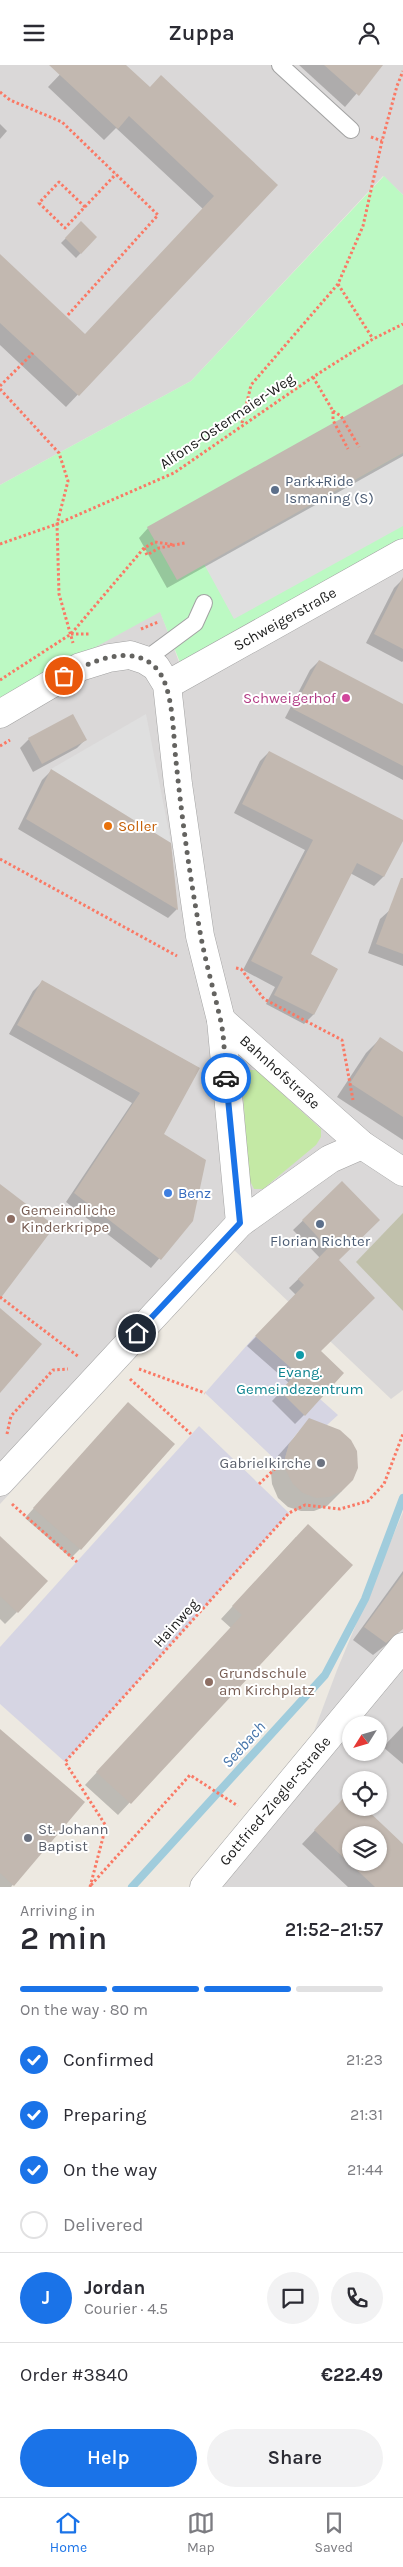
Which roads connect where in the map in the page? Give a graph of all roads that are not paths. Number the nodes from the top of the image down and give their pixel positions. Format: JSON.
{"nodes":[{"id":1,"x":280,"y":65,"type":"edge"},
{"id":2,"x":351,"y":130,"type":"dead end"},
{"id":3,"x":403,"y":553,"type":"edge"},
{"id":4,"x":204,"y":603,"type":"dead end"},
{"id":5,"x":145,"y":659,"type":"junction"},
{"id":6,"x":167,"y":685,"type":"junction"},
{"id":7,"x":0,"y":714,"type":"edge"},
{"id":8,"x":221,"y":1020,"type":"junction"},
{"id":9,"x":362,"y":1145,"type":"junction"},
{"id":10,"x":403,"y":1172,"type":"edge"},
{"id":11,"x":240,"y":1223,"type":"junction"},
{"id":12,"x":4,"y":1480,"type":"edge"},
{"id":13,"x":403,"y":1647,"type":"edge"},
{"id":14,"x":204,"y":1887,"type":"edge"}],
"edges":[{"from":1,"to":2,"type":"lane"},
{"from":3,"to":6,"type":"street","name":"Schweigerstraße"},
{"from":4,"to":5,"type":"lane"},
{"from":5,"to":6,"type":"street"},
{"from":5,"to":7,"type":"street"},
{"from":6,"to":8,"type":"street"},
{"from":8,"to":9,"type":"street","name":"Bahnhofstraße"},
{"from":8,"to":11,"type":"street"},
{"from":9,"to":10,"type":"street","name":"Bahnhofstraße"},
{"from":9,"to":11,"type":"street"},
{"from":11,"to":12,"type":"street"},
{"from":13,"to":14,"type":"street","name":"Gottfried-Ziegler-Straße"}]}
